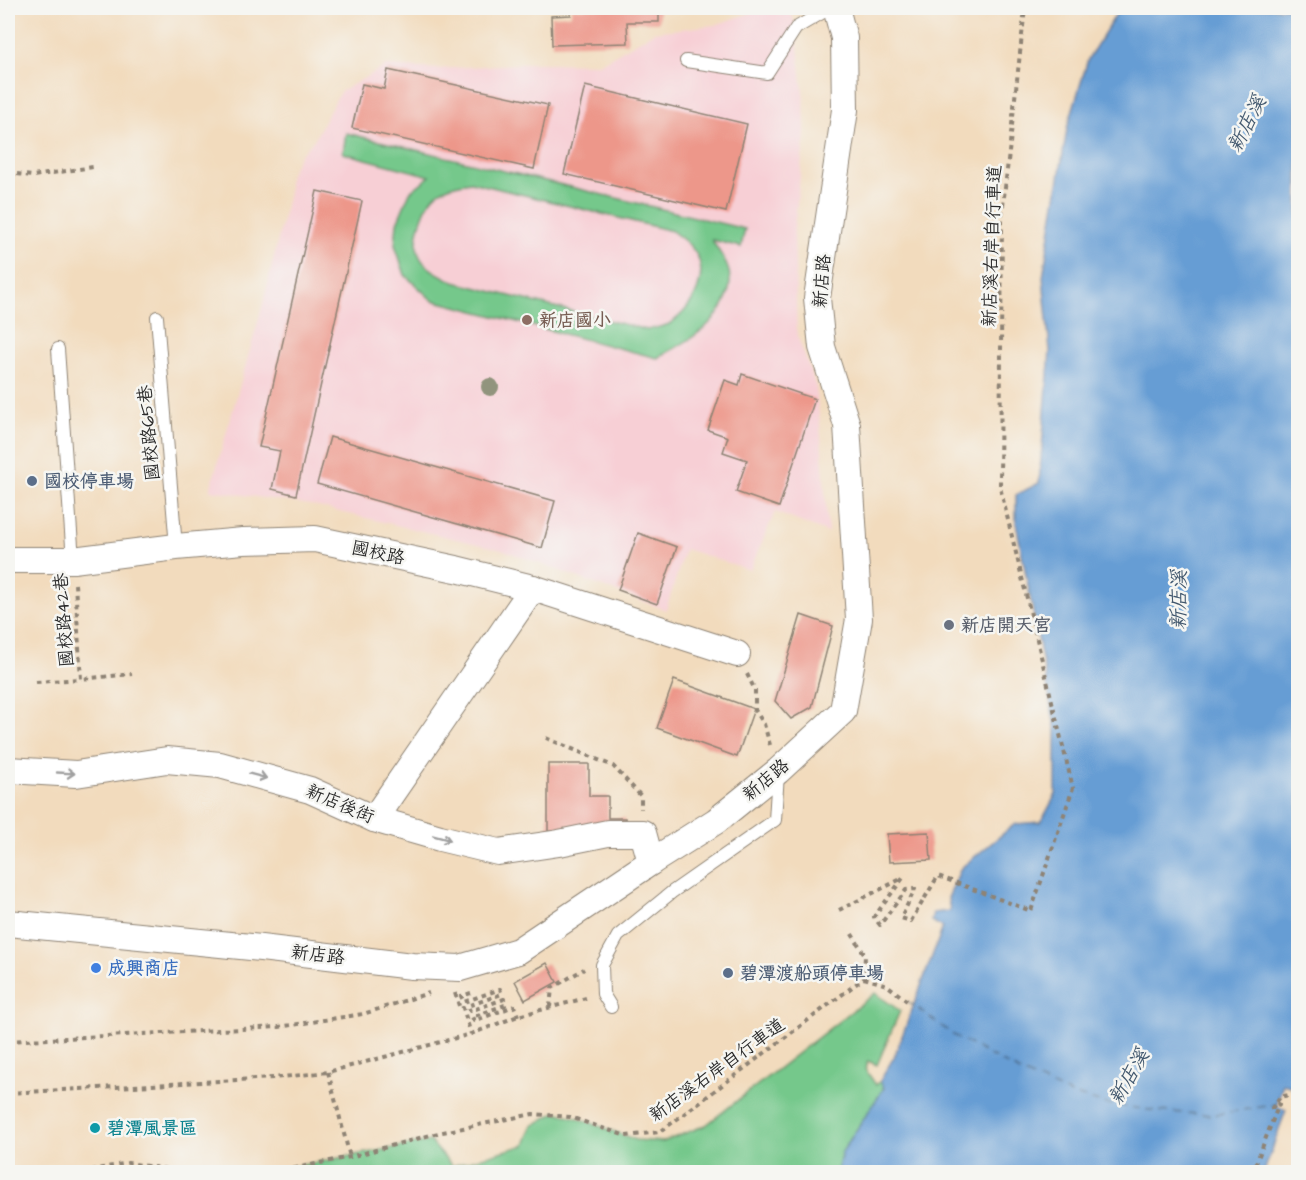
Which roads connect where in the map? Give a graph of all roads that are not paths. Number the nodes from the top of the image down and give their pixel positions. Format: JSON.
{"nodes":[{"id":1,"x":830,"y":8,"type":"edge"},
{"id":2,"x":836,"y":8,"type":"edge"},
{"id":3,"x":686,"y":61,"type":"dead end"},
{"id":4,"x":157,"y":317,"type":"dead end"},
{"id":5,"x":58,"y":349,"type":"dead end"},
{"id":6,"x":176,"y":547,"type":"junction"},
{"id":7,"x":8,"y":560,"type":"edge"},
{"id":8,"x":73,"y":560,"type":"junction"},
{"id":9,"x":533,"y":588,"type":"junction"},
{"id":10,"x":737,"y":654,"type":"road end"},
{"id":11,"x":8,"y":770,"type":"edge"},
{"id":12,"x":778,"y":771,"type":"junction"},
{"id":13,"x":374,"y":819,"type":"junction"},
{"id":14,"x":651,"y":862,"type":"junction"},
{"id":15,"x":8,"y":923,"type":"edge"},
{"id":16,"x":611,"y":1007,"type":"dead end"}],
"edges":[{"from":1,"to":3,"type":"lane"},
{"from":2,"to":12,"type":"street","name":"新店路"},
{"from":4,"to":6,"type":"lane","name":"國校路65巷"},
{"from":5,"to":8,"type":"lane"},
{"from":6,"to":8,"type":"street","name":"國校路"},
{"from":6,"to":9,"type":"street","name":"國校路"},
{"from":7,"to":8,"type":"street","name":"國校路"},
{"from":9,"to":10,"type":"street","name":"國校路"},
{"from":9,"to":13,"type":"street"},
{"from":11,"to":13,"type":"street","name":"新店後街","one_way":true},
{"from":12,"to":14,"type":"street","name":"新店路"},
{"from":12,"to":16,"type":"lane"},
{"from":13,"to":14,"type":"street","name":"新店後街","one_way":true},
{"from":14,"to":15,"type":"street","name":"新店路"}]}
